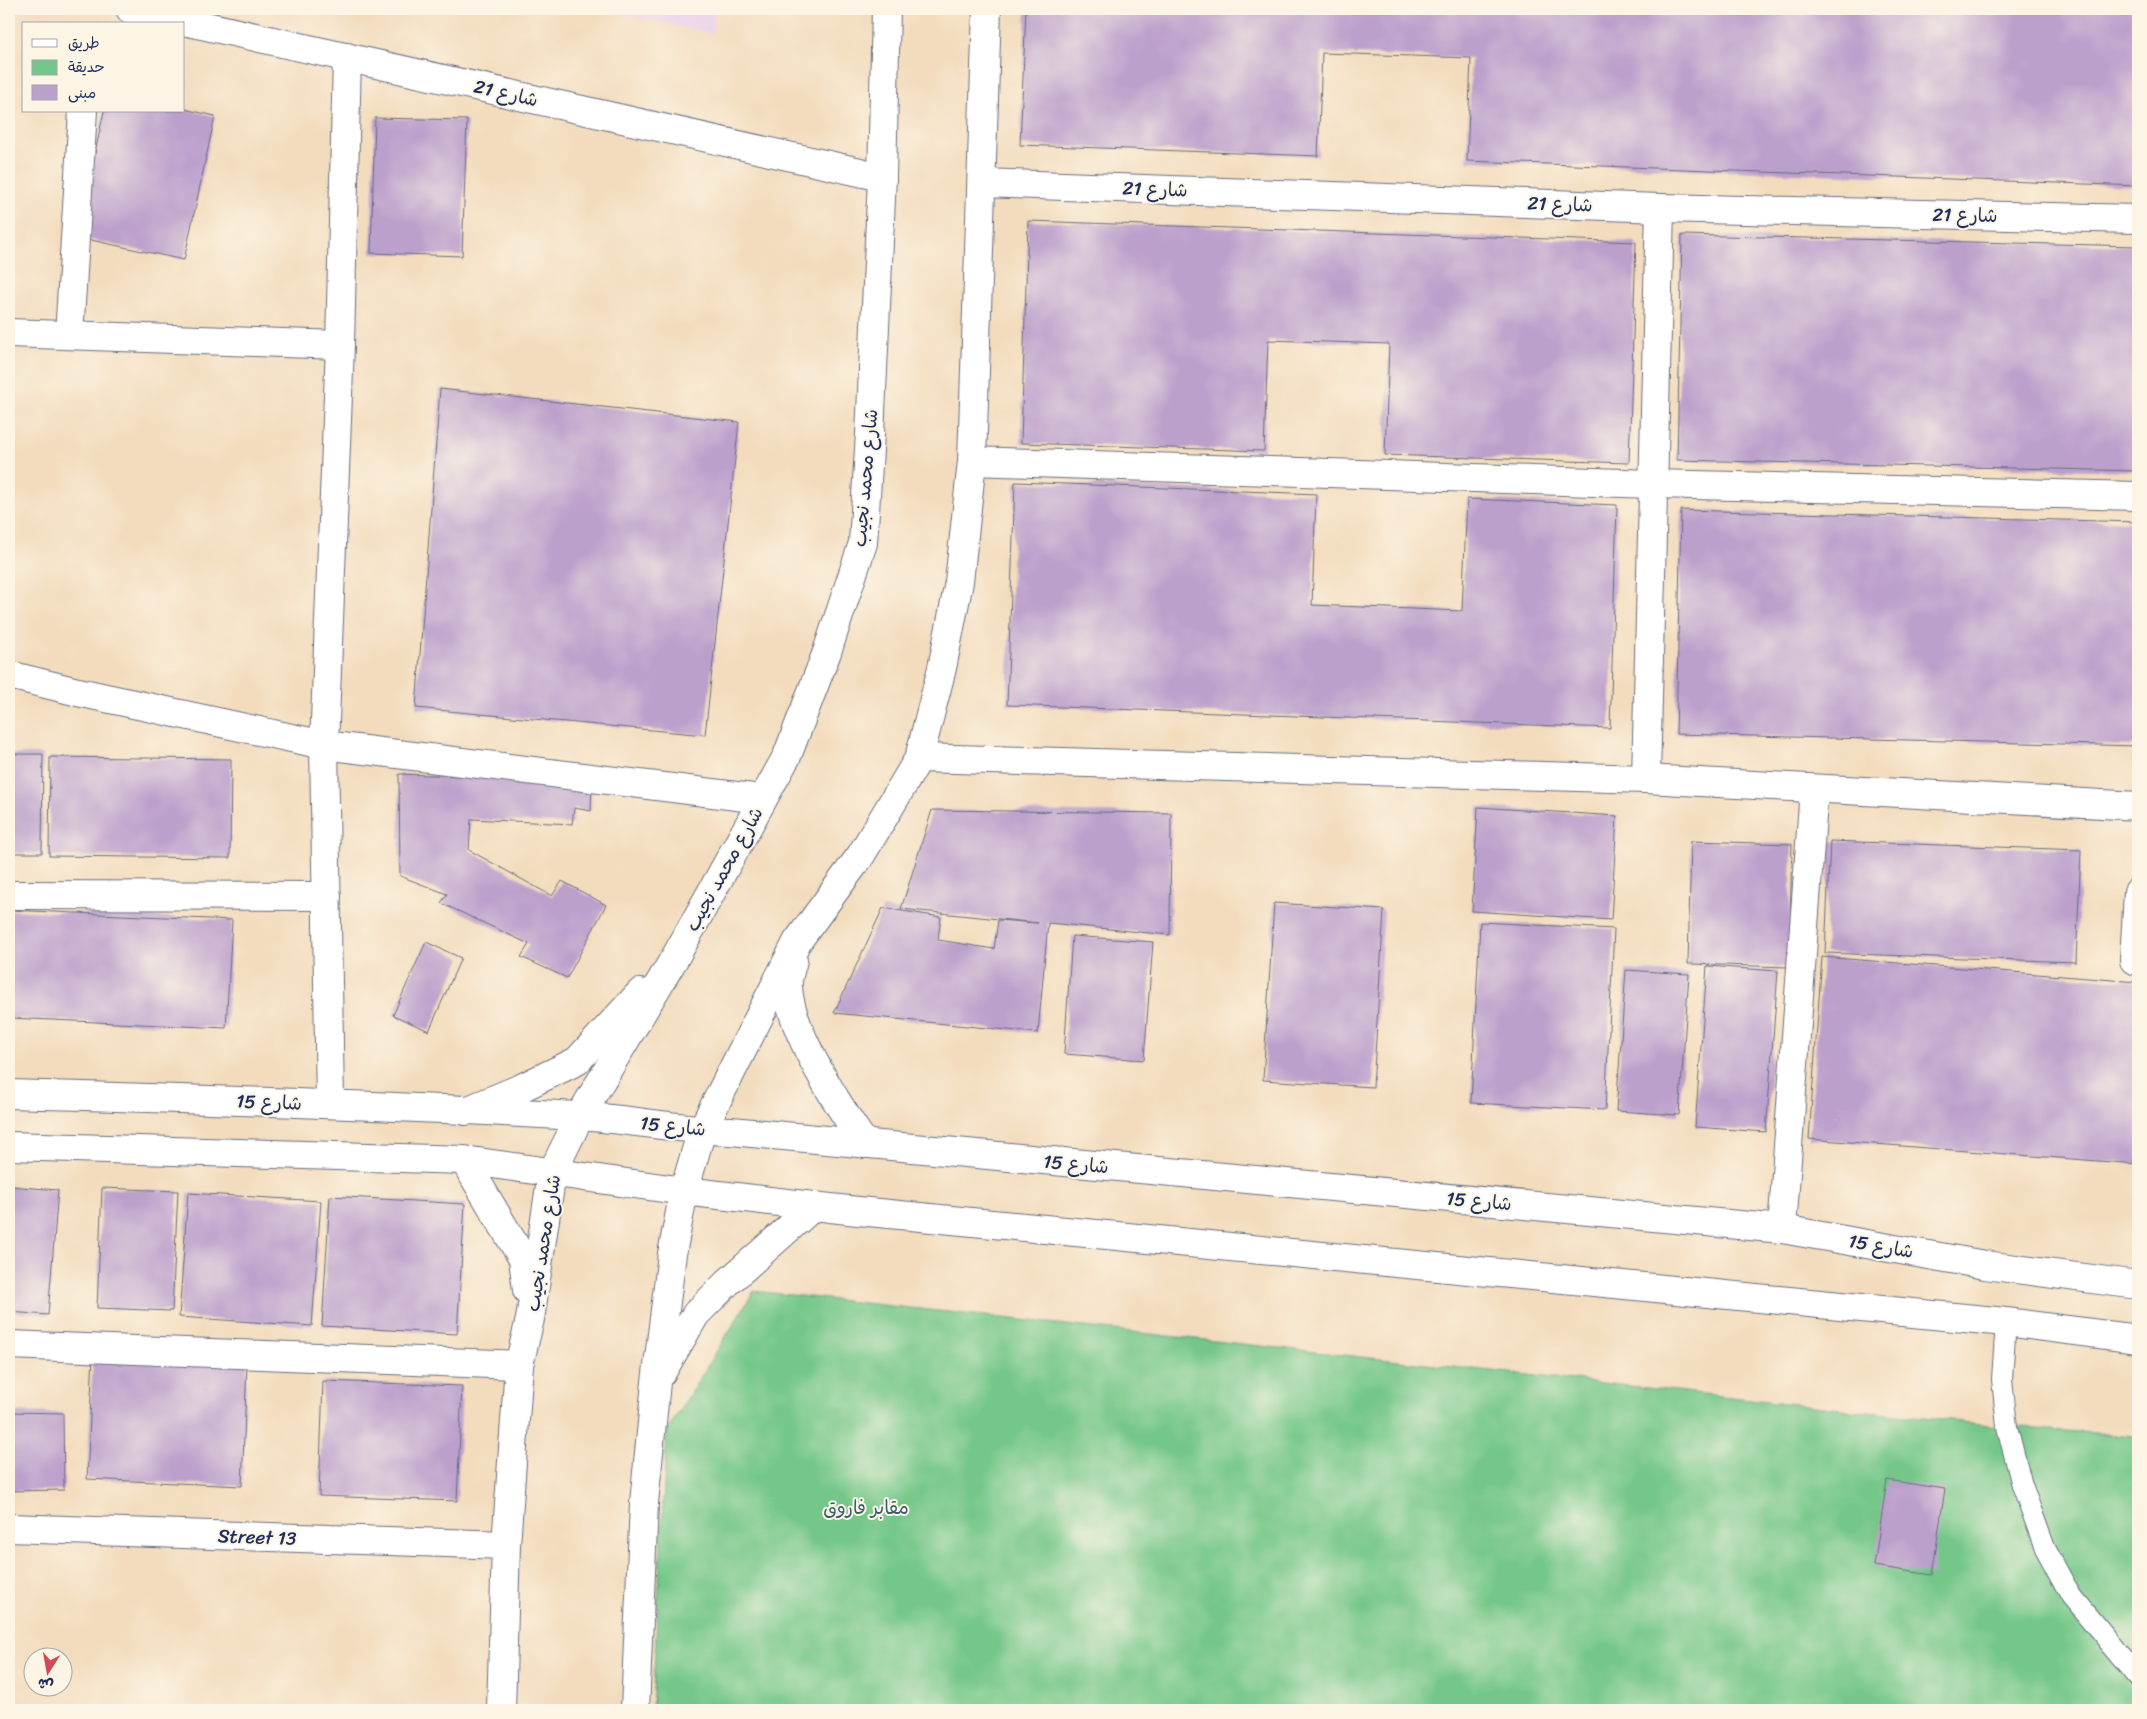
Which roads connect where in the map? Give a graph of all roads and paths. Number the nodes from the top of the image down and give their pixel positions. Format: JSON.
{"nodes":[{"id":1,"x":130,"y":9,"type":"edge"},
{"id":2,"x":886,"y":9,"type":"edge"},
{"id":3,"x":987,"y":9,"type":"edge"},
{"id":4,"x":347,"y":57,"type":"junction"},
{"id":5,"x":83,"y":112,"type":"edge"},
{"id":6,"x":882,"y":177,"type":"junction"},
{"id":7,"x":982,"y":183,"type":"junction"},
{"id":8,"x":1660,"y":208,"type":"junction"},
{"id":9,"x":2138,"y":219,"type":"edge"},
{"id":10,"x":9,"y":333,"type":"edge"},
{"id":11,"x":69,"y":335,"type":"junction"},
{"id":12,"x":340,"y":345,"type":"junction"},
{"id":13,"x":972,"y":461,"type":"junction"},
{"id":14,"x":1653,"y":484,"type":"junction"},
{"id":15,"x":2138,"y":496,"type":"edge"},
{"id":16,"x":9,"y":675,"type":"edge"},
{"id":17,"x":324,"y":745,"type":"junction"},
{"id":18,"x":919,"y":758,"type":"junction"},
{"id":19,"x":1646,"y":779,"type":"junction"},
{"id":20,"x":1814,"y":789,"type":"junction"},
{"id":21,"x":761,"y":799,"type":"junction"},
{"id":22,"x":2138,"y":806,"type":"edge"},
{"id":23,"x":2138,"y":892,"type":"edge"},
{"id":24,"x":9,"y":895,"type":"edge"},
{"id":25,"x":327,"y":896,"type":"junction"},
{"id":26,"x":797,"y":942,"type":"junction"},
{"id":27,"x":677,"y":954,"type":"junction"},
{"id":28,"x":2134,"y":960,"type":"dead end"},
{"id":29,"x":9,"y":1094,"type":"edge"},
{"id":30,"x":330,"y":1103,"type":"junction"},
{"id":31,"x":466,"y":1111,"type":"junction"},
{"id":32,"x":580,"y":1116,"type":"junction"},
{"id":33,"x":702,"y":1130,"type":"junction"},
{"id":34,"x":865,"y":1144,"type":"junction"},
{"id":35,"x":9,"y":1146,"type":"edge"},
{"id":36,"x":464,"y":1160,"type":"junction"},
{"id":37,"x":552,"y":1173,"type":"junction"},
{"id":38,"x":684,"y":1191,"type":"junction"},
{"id":39,"x":814,"y":1206,"type":"junction"},
{"id":40,"x":1782,"y":1229,"type":"junction"},
{"id":41,"x":2138,"y":1285,"type":"edge"},
{"id":42,"x":530,"y":1319,"type":"junction"},
{"id":43,"x":2006,"y":1322,"type":"junction"},
{"id":44,"x":2138,"y":1339,"type":"edge"},
{"id":45,"x":9,"y":1345,"type":"edge"},
{"id":46,"x":519,"y":1365,"type":"junction"},
{"id":47,"x":656,"y":1382,"type":"junction"},
{"id":48,"x":9,"y":1528,"type":"edge"},
{"id":49,"x":506,"y":1545,"type":"junction"},
{"id":50,"x":2138,"y":1677,"type":"edge"},
{"id":51,"x":501,"y":1710,"type":"edge"},
{"id":52,"x":635,"y":1710,"type":"edge"}],
"edges":[{"from":1,"to":4,"type":"street","name":"شارع 21"},
{"from":2,"to":6,"type":"street","name":"شارع محمد نجيب"},
{"from":3,"to":7,"type":"street"},
{"from":4,"to":6,"type":"street","name":"شارع 21"},
{"from":4,"to":12,"type":"street"},
{"from":5,"to":11,"type":"street"},
{"from":6,"to":21,"type":"street","name":"شارع محمد نجيب"},
{"from":7,"to":8,"type":"street","name":"شارع 21"},
{"from":7,"to":13,"type":"street"},
{"from":8,"to":9,"type":"street","name":"شارع 21"},
{"from":8,"to":14,"type":"street"},
{"from":10,"to":11,"type":"street"},
{"from":11,"to":12,"type":"street"},
{"from":12,"to":17,"type":"street"},
{"from":13,"to":14,"type":"street"},
{"from":13,"to":18,"type":"street"},
{"from":14,"to":15,"type":"street"},
{"from":14,"to":19,"type":"street"},
{"from":16,"to":17,"type":"street"},
{"from":17,"to":21,"type":"street"},
{"from":17,"to":25,"type":"street"},
{"from":18,"to":19,"type":"street"},
{"from":18,"to":26,"type":"street"},
{"from":19,"to":20,"type":"street"},
{"from":20,"to":22,"type":"street"},
{"from":20,"to":40,"type":"street"},
{"from":21,"to":27,"type":"street","name":"شارع محمد نجيب"},
{"from":23,"to":28,"type":"street"},
{"from":24,"to":25,"type":"street"},
{"from":25,"to":30,"type":"street"},
{"from":26,"to":33,"type":"street"},
{"from":26,"to":34,"type":"street"},
{"from":27,"to":31,"type":"street"},
{"from":27,"to":32,"type":"street","name":"شارع محمد نجيب"},
{"from":29,"to":30,"type":"street","name":"شارع 15"},
{"from":30,"to":31,"type":"street","name":"شارع 15"},
{"from":31,"to":32,"type":"street","name":"شارع 15"},
{"from":32,"to":33,"type":"street","name":"شارع 15"},
{"from":32,"to":37,"type":"street","name":"شارع محمد نجيب"},
{"from":33,"to":34,"type":"street","name":"شارع 15"},
{"from":33,"to":38,"type":"street"},
{"from":34,"to":40,"type":"street","name":"شارع 15"},
{"from":35,"to":36,"type":"street"},
{"from":36,"to":37,"type":"street"},
{"from":36,"to":42,"type":"street"},
{"from":37,"to":38,"type":"street"},
{"from":37,"to":42,"type":"street","name":"شارع محمد نجيب"},
{"from":38,"to":39,"type":"street"},
{"from":38,"to":47,"type":"street"},
{"from":39,"to":43,"type":"street"},
{"from":39,"to":47,"type":"street"},
{"from":40,"to":41,"type":"street","name":"شارع 15"},
{"from":42,"to":46,"type":"street","name":"شارع محمد نجيب"},
{"from":43,"to":44,"type":"street"},
{"from":43,"to":50,"type":"lane"},
{"from":45,"to":46,"type":"street"},
{"from":46,"to":49,"type":"street","name":"شارع محمد نجيب"},
{"from":47,"to":52,"type":"street"},
{"from":48,"to":49,"type":"street","name":"Street 13"},
{"from":49,"to":51,"type":"street","name":"شارع محمد نجيب"}]}
